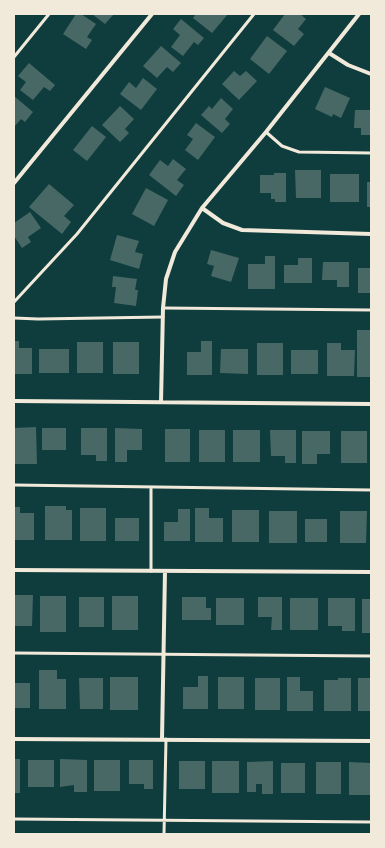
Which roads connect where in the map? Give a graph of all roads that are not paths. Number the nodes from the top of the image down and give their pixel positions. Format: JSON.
{"nodes":[{"id":1,"x":49,"y":14,"type":"edge"},
{"id":2,"x":152,"y":14,"type":"edge"},
{"id":3,"x":254,"y":14,"type":"edge"},
{"id":4,"x":360,"y":14,"type":"edge"},
{"id":5,"x":329,"y":53,"type":"junction"},
{"id":6,"x":14,"y":57,"type":"edge"},
{"id":7,"x":371,"y":74,"type":"edge"},
{"id":8,"x":266,"y":132,"type":"junction"},
{"id":9,"x":371,"y":153,"type":"edge"},
{"id":10,"x":14,"y":183,"type":"edge"},
{"id":11,"x":202,"y":208,"type":"junction"},
{"id":12,"x":371,"y":234,"type":"edge"},
{"id":13,"x":14,"y":302,"type":"edge"},
{"id":14,"x":163,"y":308,"type":"junction"},
{"id":15,"x":371,"y":310,"type":"edge"},
{"id":16,"x":163,"y":317,"type":"junction"},
{"id":17,"x":14,"y":318,"type":"edge"},
{"id":18,"x":14,"y":401,"type":"edge"},
{"id":19,"x":161,"y":402,"type":"junction"},
{"id":20,"x":371,"y":404,"type":"edge"},
{"id":21,"x":14,"y":485,"type":"edge"},
{"id":22,"x":151,"y":487,"type":"junction"},
{"id":23,"x":371,"y":490,"type":"edge"},
{"id":24,"x":14,"y":570,"type":"edge"},
{"id":25,"x":150,"y":571,"type":"junction"},
{"id":26,"x":165,"y":571,"type":"junction"},
{"id":27,"x":371,"y":572,"type":"edge"},
{"id":28,"x":14,"y":653,"type":"edge"},
{"id":29,"x":164,"y":654,"type":"junction"},
{"id":30,"x":371,"y":656,"type":"edge"},
{"id":31,"x":14,"y":739,"type":"edge"},
{"id":32,"x":164,"y":739,"type":"junction"},
{"id":33,"x":371,"y":741,"type":"edge"},
{"id":34,"x":14,"y":819,"type":"edge"},
{"id":35,"x":164,"y":821,"type":"junction"},
{"id":36,"x":371,"y":822,"type":"edge"},
{"id":37,"x":164,"y":834,"type":"edge"}],
"edges":[{"from":1,"to":6,"type":"lane"},
{"from":2,"to":10,"type":"street"},
{"from":3,"to":13,"type":"lane"},
{"from":4,"to":5,"type":"street"},
{"from":5,"to":7,"type":"street"},
{"from":5,"to":8,"type":"street"},
{"from":8,"to":9,"type":"lane"},
{"from":8,"to":11,"type":"street"},
{"from":11,"to":12,"type":"street"},
{"from":11,"to":14,"type":"street"},
{"from":14,"to":15,"type":"lane"},
{"from":14,"to":16,"type":"street"},
{"from":16,"to":17,"type":"lane"},
{"from":16,"to":19,"type":"street"},
{"from":18,"to":19,"type":"street"},
{"from":19,"to":20,"type":"street"},
{"from":21,"to":22,"type":"lane"},
{"from":22,"to":23,"type":"lane"},
{"from":22,"to":25,"type":"lane"},
{"from":24,"to":25,"type":"street"},
{"from":25,"to":26,"type":"street"},
{"from":26,"to":27,"type":"street"},
{"from":26,"to":29,"type":"street"},
{"from":28,"to":29,"type":"lane"},
{"from":29,"to":30,"type":"lane"},
{"from":29,"to":32,"type":"street"},
{"from":31,"to":32,"type":"street"},
{"from":32,"to":33,"type":"street"},
{"from":32,"to":35,"type":"lane"},
{"from":34,"to":35,"type":"lane"},
{"from":35,"to":36,"type":"lane"},
{"from":35,"to":37,"type":"lane"}]}
